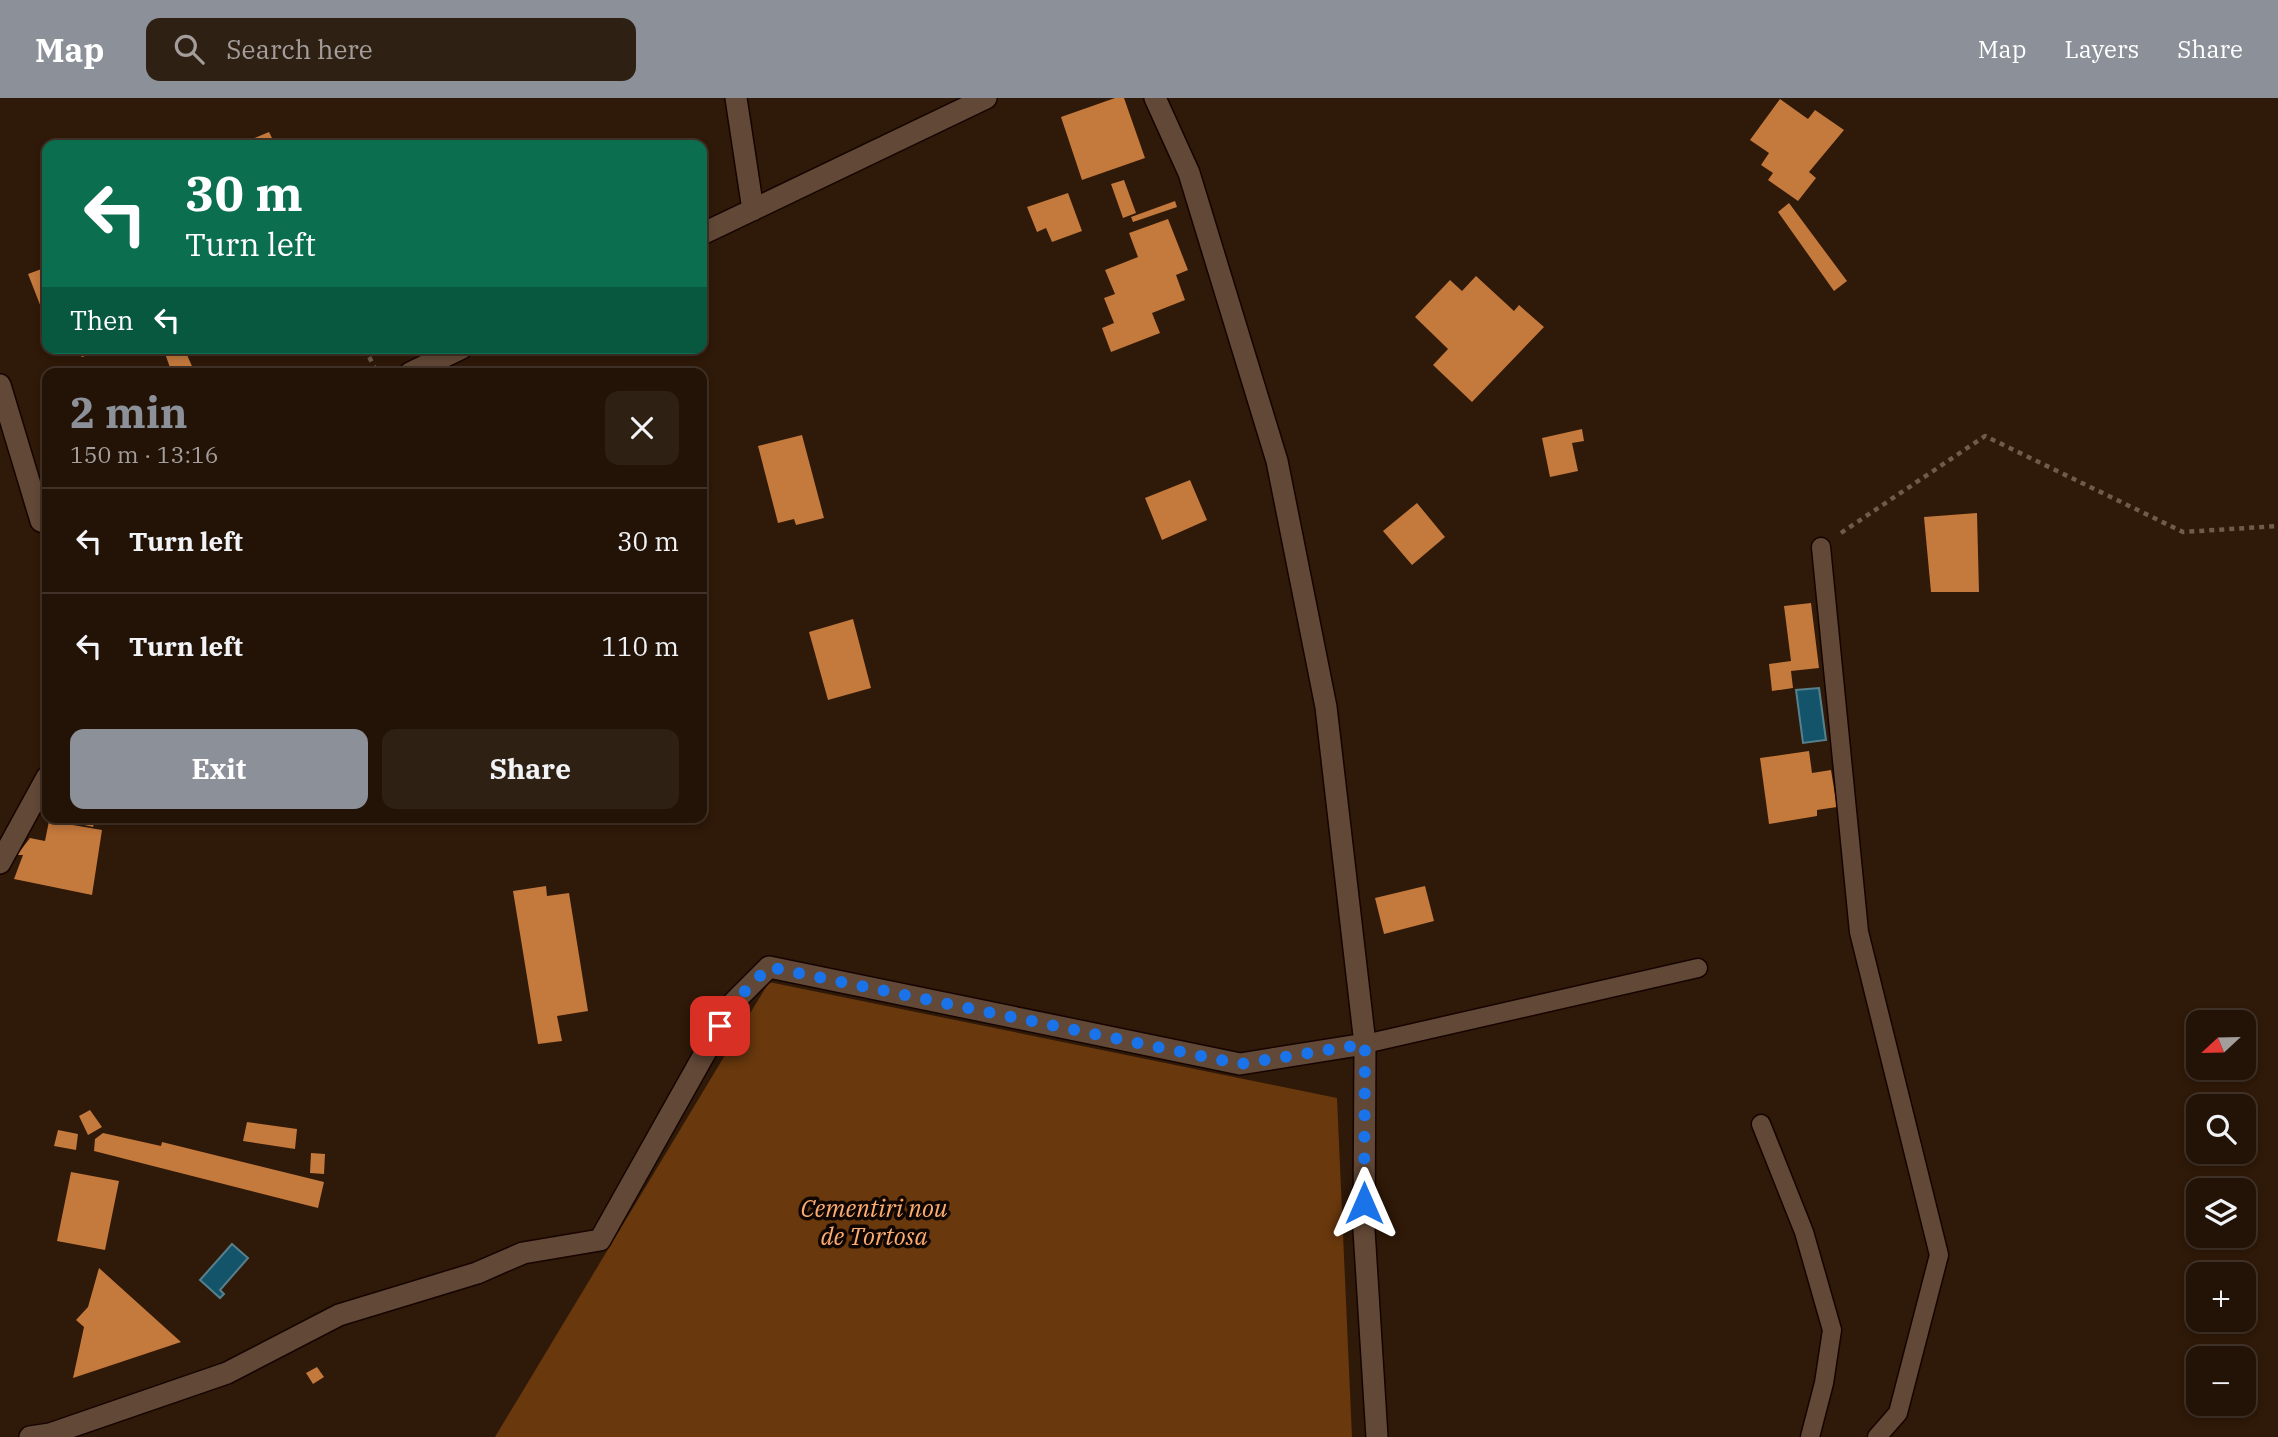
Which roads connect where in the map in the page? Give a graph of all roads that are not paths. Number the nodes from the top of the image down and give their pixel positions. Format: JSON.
{"nodes":[{"id":1,"x":736,"y":98,"type":"edge"},
{"id":2,"x":986,"y":98,"type":"edge"},
{"id":3,"x":1155,"y":98,"type":"edge"},
{"id":4,"x":753,"y":210,"type":"junction"},
{"id":5,"x":707,"y":232,"type":"edge"},
{"id":6,"x":450,"y":354,"type":"edge"},
{"id":7,"x":420,"y":368,"type":"edge"},
{"id":8,"x":0,"y":385,"type":"edge"},
{"id":9,"x":42,"y":521,"type":"edge"},
{"id":10,"x":1821,"y":547,"type":"road end"},
{"id":11,"x":42,"y":786,"type":"edge"},
{"id":12,"x":0,"y":863,"type":"edge"},
{"id":13,"x":1698,"y":968,"type":"dead end"},
{"id":14,"x":1365,"y":1044,"type":"junction"},
{"id":15,"x":1761,"y":1124,"type":"dead end"},
{"id":16,"x":30,"y":1437,"type":"edge"},
{"id":17,"x":1377,"y":1437,"type":"edge"},
{"id":18,"x":1810,"y":1437,"type":"edge"},
{"id":19,"x":1877,"y":1437,"type":"edge"}],
"edges":[{"from":1,"to":4,"type":"street"},
{"from":2,"to":4,"type":"street"},
{"from":3,"to":14,"type":"street"},
{"from":4,"to":5,"type":"street"},
{"from":6,"to":7,"type":"street"},
{"from":8,"to":9,"type":"street"},
{"from":10,"to":19,"type":"lane"},
{"from":11,"to":12,"type":"street"},
{"from":13,"to":14,"type":"lane"},
{"from":14,"to":16,"type":"street"},
{"from":14,"to":17,"type":"street"},
{"from":15,"to":18,"type":"lane"}]}
